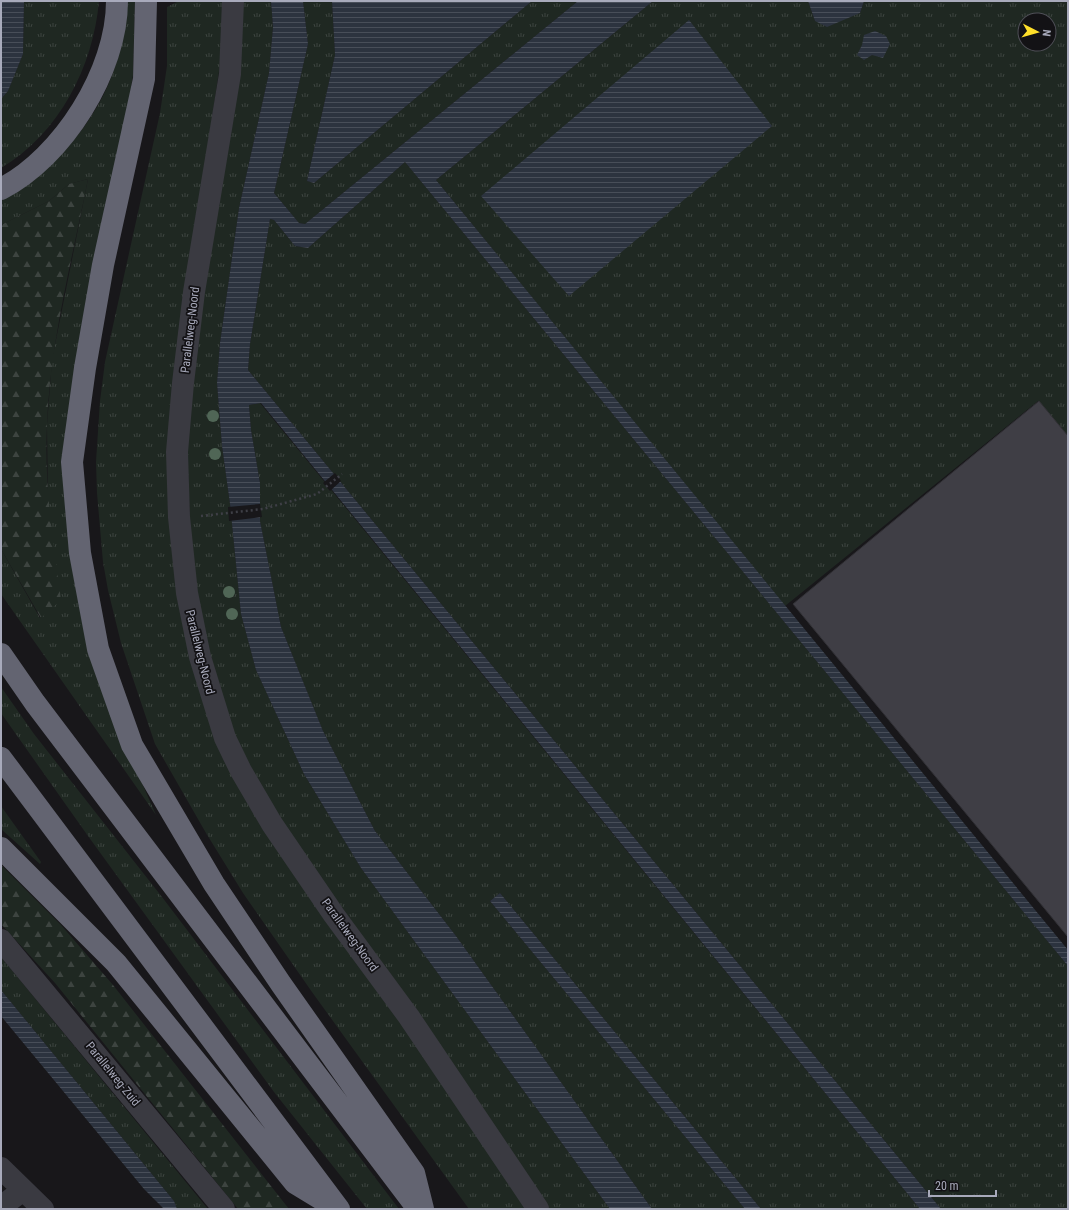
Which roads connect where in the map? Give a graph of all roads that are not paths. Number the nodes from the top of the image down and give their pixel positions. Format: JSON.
{"nodes":[{"id":1,"x":117,"y":1,"type":"edge"},
{"id":2,"x":146,"y":1,"type":"edge"},
{"id":3,"x":233,"y":1,"type":"edge"},
{"id":4,"x":1,"y":189,"type":"edge"},
{"id":5,"x":1,"y":654,"type":"edge"},
{"id":6,"x":1,"y":758,"type":"edge"},
{"id":7,"x":1,"y":848,"type":"edge"},
{"id":8,"x":1,"y":940,"type":"edge"},
{"id":9,"x":1,"y":1168,"type":"edge"},
{"id":10,"x":23,"y":1190,"type":"junction"},
{"id":11,"x":1,"y":1207,"type":"edge"},
{"id":12,"x":43,"y":1209,"type":"edge"},
{"id":13,"x":224,"y":1209,"type":"edge"},
{"id":14,"x":338,"y":1209,"type":"edge"},
{"id":15,"x":418,"y":1209,"type":"edge"},
{"id":16,"x":423,"y":1209,"type":"edge"},
{"id":17,"x":538,"y":1209,"type":"edge"}],
"edges":[{"from":1,"to":4,"type":"highway"},
{"from":2,"to":16,"type":"highway"},
{"from":3,"to":17,"type":"street","name":"Parallelweg-Noord"},
{"from":5,"to":15,"type":"highway"},
{"from":6,"to":14,"type":"highway"},
{"from":7,"to":14,"type":"highway"},
{"from":8,"to":13,"type":"street","name":"Parallelweg-Zuid"},
{"from":9,"to":10,"type":"street"},
{"from":10,"to":11,"type":"street"},
{"from":10,"to":12,"type":"street"}]}
